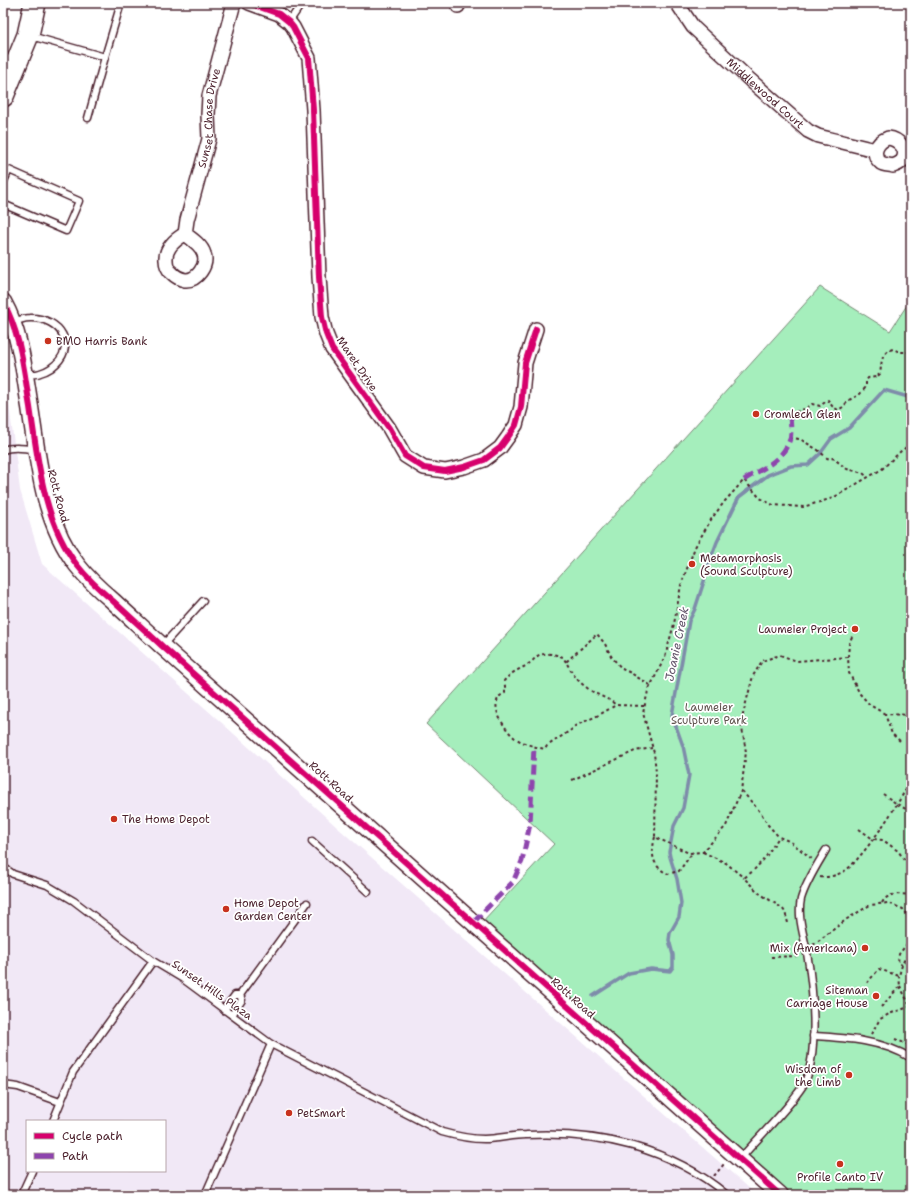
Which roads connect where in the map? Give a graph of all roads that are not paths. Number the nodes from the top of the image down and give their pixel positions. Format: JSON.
{"nodes":[{"id":1,"x":35,"y":3,"type":"edge"},
{"id":2,"x":121,"y":3,"type":"edge"},
{"id":3,"x":234,"y":3,"type":"edge"},
{"id":4,"x":248,"y":3,"type":"edge"},
{"id":5,"x":302,"y":3,"type":"edge"},
{"id":6,"x":677,"y":3,"type":"edge"},
{"id":7,"x":289,"y":22,"type":"junction"},
{"id":8,"x":28,"y":35,"type":"junction"},
{"id":9,"x":105,"y":57,"type":"junction"},
{"id":10,"x":10,"y":59,"type":"edge"},
{"id":11,"x":5,"y":88,"type":"edge"},
{"id":12,"x":88,"y":118,"type":"dead end"},
{"id":13,"x":875,"y":150,"type":"junction"},
{"id":14,"x":906,"y":151,"type":"edge"},
{"id":15,"x":3,"y":183,"type":"edge"},
{"id":16,"x":3,"y":204,"type":"edge"},
{"id":17,"x":186,"y":234,"type":"dead end"},
{"id":18,"x":3,"y":302,"type":"edge"},
{"id":19,"x":8,"y":325,"type":"edge"},
{"id":20,"x":536,"y":329,"type":"dead end"},
{"id":21,"x":25,"y":374,"type":"junction"},
{"id":22,"x":3,"y":450,"type":"edge"},
{"id":23,"x":37,"y":451,"type":"junction"},
{"id":24,"x":203,"y":601,"type":"dead end"},
{"id":25,"x":162,"y":646,"type":"junction"},
{"id":26,"x":312,"y":841,"type":"dead end"},
{"id":27,"x":826,"y":850,"type":"dead end"},
{"id":28,"x":3,"y":868,"type":"edge"},
{"id":29,"x":368,"y":892,"type":"dead end"},
{"id":30,"x":307,"y":903,"type":"dead end"},
{"id":31,"x":153,"y":961,"type":"junction"},
{"id":32,"x":240,"y":995,"type":"junction"},
{"id":33,"x":224,"y":1010,"type":"junction"},
{"id":34,"x":232,"y":1015,"type":"junction"},
{"id":35,"x":813,"y":1036,"type":"junction"},
{"id":36,"x":271,"y":1044,"type":"junction"},
{"id":37,"x":911,"y":1058,"type":"edge"},
{"id":38,"x":3,"y":1085,"type":"edge"},
{"id":39,"x":60,"y":1102,"type":"junction"},
{"id":40,"x":53,"y":1120,"type":"edge"},
{"id":41,"x":732,"y":1161,"type":"junction"},
{"id":42,"x":32,"y":1172,"type":"edge"},
{"id":43,"x":21,"y":1195,"type":"edge"},
{"id":44,"x":205,"y":1195,"type":"edge"},
{"id":45,"x":727,"y":1195,"type":"edge"},
{"id":46,"x":780,"y":1195,"type":"edge"}],
"edges":[{"from":1,"to":8,"type":"main road"},
{"from":2,"to":9,"type":"lane"},
{"from":3,"to":17,"type":"street","name":"Sunset Chase Drive"},
{"from":4,"to":7,"type":"street","name":"Maret Drive"},
{"from":5,"to":7,"type":"lane"},
{"from":6,"to":13,"type":"street","name":"Middlewood Court"},
{"from":7,"to":20,"type":"street","name":"Maret Drive"},
{"from":8,"to":9,"type":"lane"},
{"from":8,"to":10,"type":"main road"},
{"from":9,"to":12,"type":"lane"},
{"from":10,"to":11,"type":"main road"},
{"from":13,"to":14,"type":"street"},
{"from":13,"to":14,"type":"street"},
{"from":15,"to":16,"type":"lane"},
{"from":18,"to":19,"type":"street","name":"Rott Road"},
{"from":19,"to":21,"type":"street","name":"Rott Road"},
{"from":19,"to":21,"type":"lane"},
{"from":21,"to":23,"type":"street","name":"Rott Road"},
{"from":22,"to":23,"type":"lane"},
{"from":23,"to":25,"type":"street","name":"Rott Road"},
{"from":24,"to":25,"type":"lane"},
{"from":25,"to":41,"type":"street","name":"Rott Road"},
{"from":26,"to":29,"type":"lane"},
{"from":27,"to":35,"type":"lane"},
{"from":28,"to":31,"type":"lane","name":"Sunset Hills Plaza"},
{"from":30,"to":32,"type":"lane"},
{"from":31,"to":33,"type":"lane","name":"Sunset Hills Plaza"},
{"from":31,"to":39,"type":"lane"},
{"from":32,"to":33,"type":"lane"},
{"from":32,"to":34,"type":"lane"},
{"from":33,"to":34,"type":"lane","name":"Sunset Hills Plaza"},
{"from":34,"to":36,"type":"lane","name":"Sunset Hills Plaza"},
{"from":35,"to":37,"type":"lane"},
{"from":35,"to":41,"type":"lane"},
{"from":36,"to":44,"type":"lane"},
{"from":36,"to":45,"type":"lane","name":"Sunset Hills Plaza"},
{"from":38,"to":39,"type":"lane"},
{"from":39,"to":40,"type":"lane"},
{"from":41,"to":46,"type":"street","name":"Rott Road"},
{"from":42,"to":43,"type":"lane"}]}
